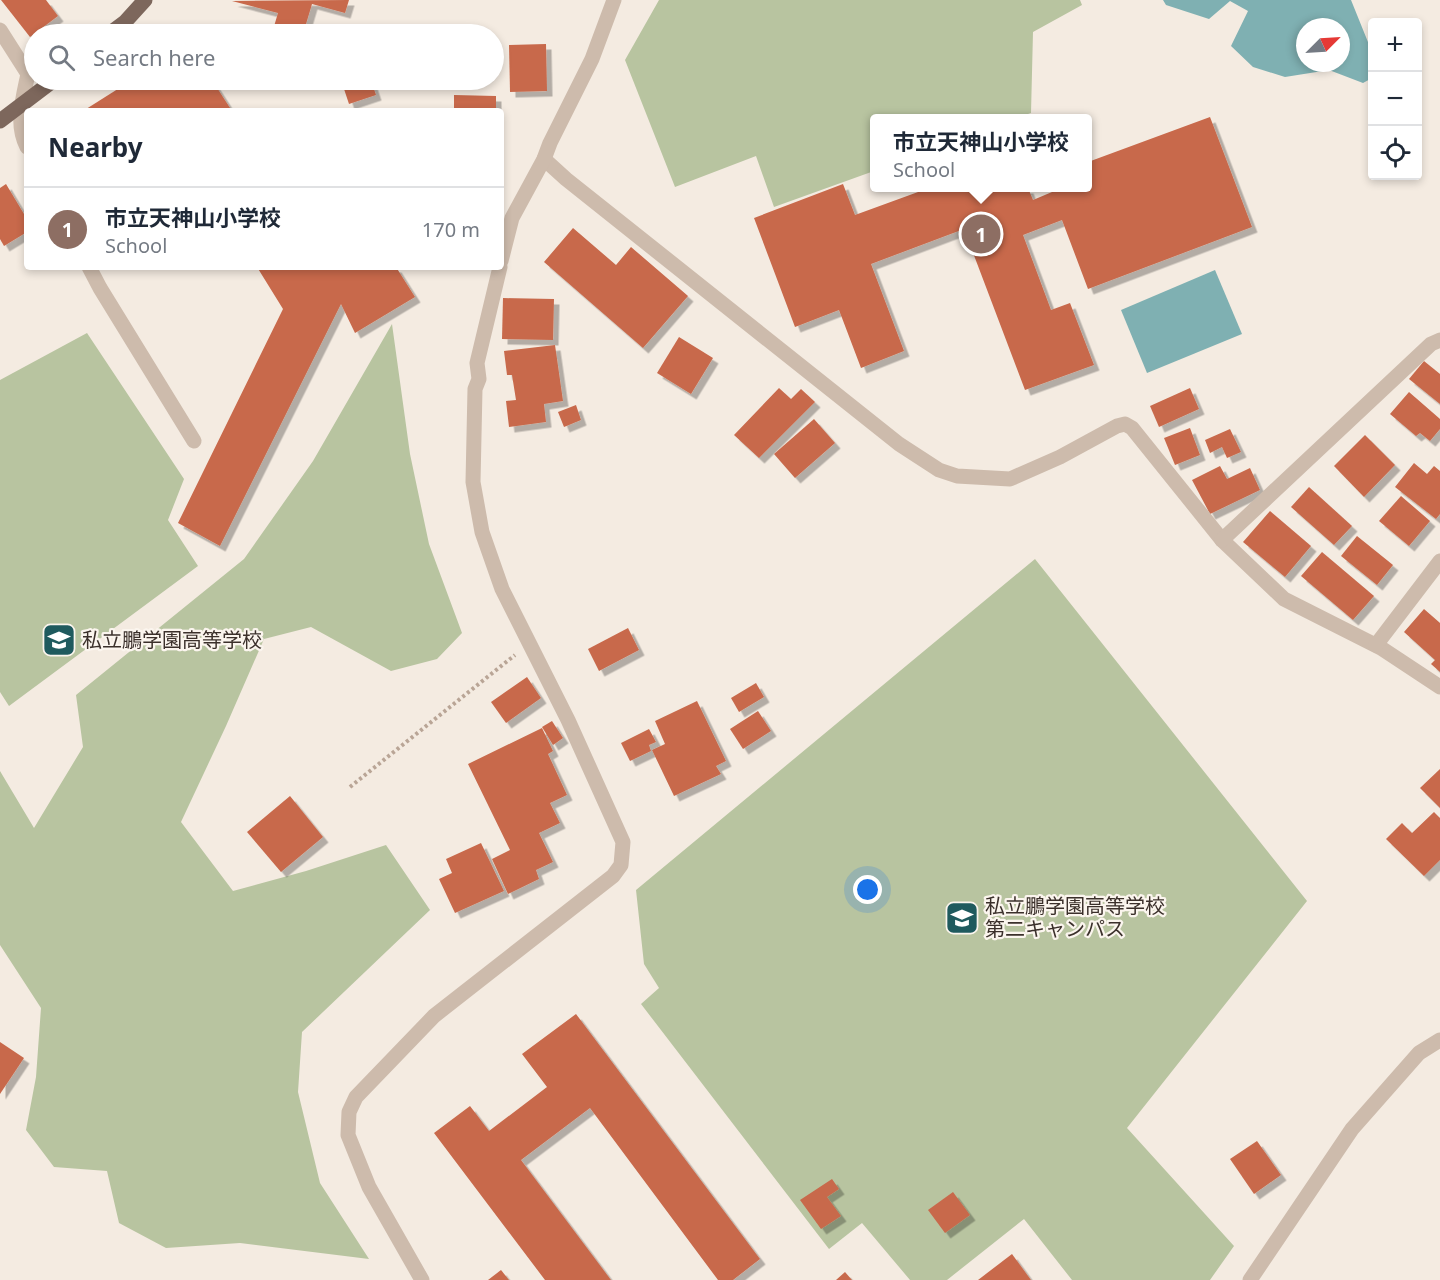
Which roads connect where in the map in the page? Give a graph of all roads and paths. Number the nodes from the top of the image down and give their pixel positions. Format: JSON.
{"nodes":[{"id":1,"x":145,"y":0,"type":"edge"},
{"id":2,"x":614,"y":0,"type":"edge"},
{"id":3,"x":122,"y":24,"type":"edge"},
{"id":4,"x":0,"y":30,"type":"edge"},
{"id":5,"x":24,"y":68,"type":"edge"},
{"id":6,"x":24,"y":90,"type":"edge"},
{"id":7,"x":41,"y":90,"type":"edge"},
{"id":8,"x":21,"y":106,"type":"junction"},
{"id":9,"x":0,"y":121,"type":"edge"},
{"id":10,"x":24,"y":141,"type":"edge"},
{"id":11,"x":544,"y":159,"type":"junction"},
{"id":12,"x":504,"y":249,"type":"edge"},
{"id":13,"x":91,"y":270,"type":"edge"},
{"id":14,"x":499,"y":270,"type":"edge"},
{"id":15,"x":1440,"y":340,"type":"edge"},
{"id":16,"x":195,"y":441,"type":"dead end"},
{"id":17,"x":1222,"y":540,"type":"junction"},
{"id":18,"x":1440,"y":561,"type":"edge"},
{"id":19,"x":529,"y":644,"type":"junction"},
{"id":20,"x":1376,"y":645,"type":"junction"},
{"id":21,"x":1440,"y":687,"type":"edge"},
{"id":22,"x":350,"y":787,"type":"dead end"},
{"id":23,"x":1440,"y":1040,"type":"edge"},
{"id":24,"x":422,"y":1280,"type":"edge"},
{"id":25,"x":1250,"y":1280,"type":"edge"}],
"edges":[{"from":1,"to":3,"type":"main road"},
{"from":2,"to":11,"type":"street"},
{"from":4,"to":5,"type":"street"},
{"from":6,"to":8,"type":"street"},
{"from":7,"to":8,"type":"main road"},
{"from":8,"to":9,"type":"main road"},
{"from":8,"to":10,"type":"street"},
{"from":11,"to":12,"type":"street"},
{"from":11,"to":17,"type":"street"},
{"from":13,"to":16,"type":"street"},
{"from":14,"to":19,"type":"street"},
{"from":15,"to":17,"type":"street"},
{"from":17,"to":20,"type":"street"},
{"from":18,"to":20,"type":"street"},
{"from":19,"to":22,"type":"path"},
{"from":19,"to":24,"type":"street"},
{"from":20,"to":21,"type":"street"},
{"from":23,"to":25,"type":"street"}]}
